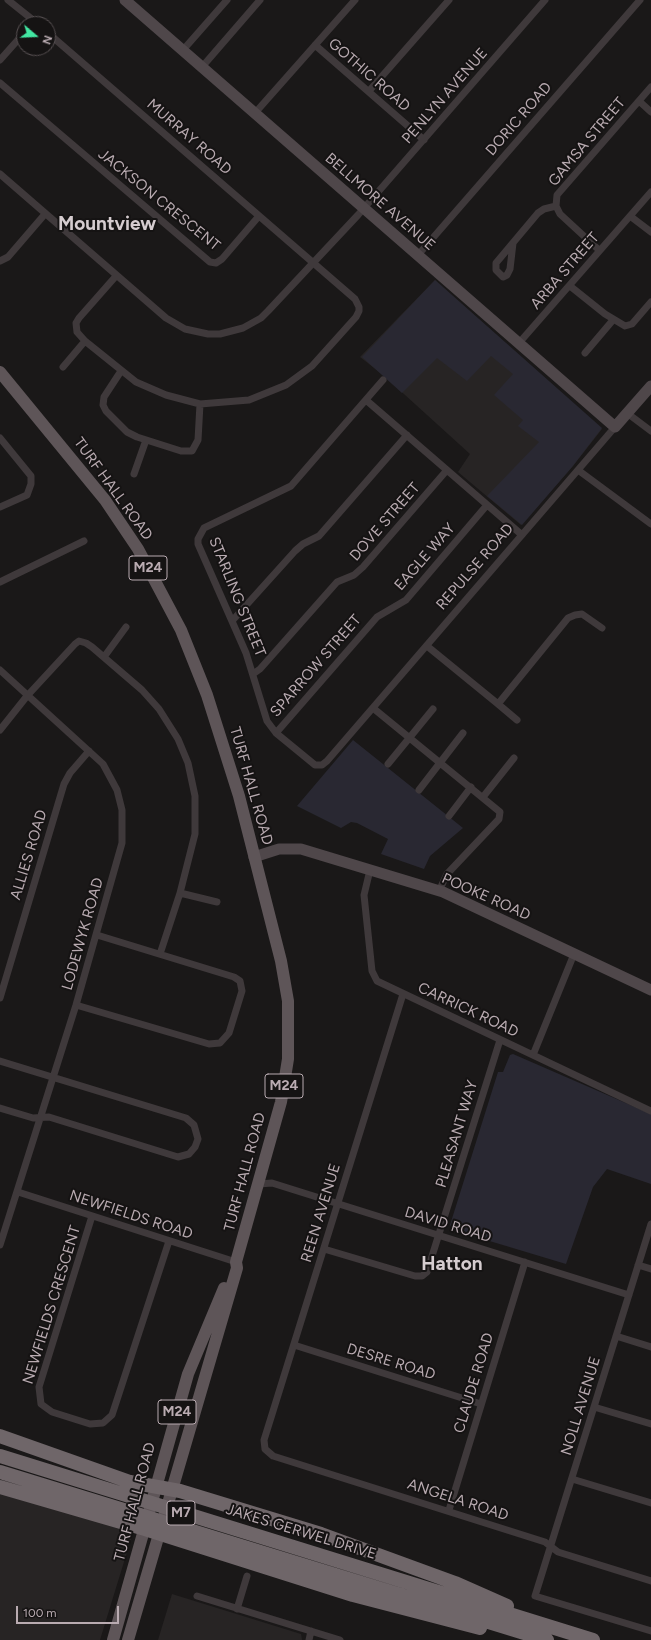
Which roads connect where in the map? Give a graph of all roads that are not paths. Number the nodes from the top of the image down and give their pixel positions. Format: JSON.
{"nodes":[{"id":1,"x":8,"y":0,"type":"edge"},
{"id":2,"x":124,"y":0,"type":"edge"},
{"id":3,"x":227,"y":0,"type":"edge"},
{"id":4,"x":260,"y":0,"type":"edge"},
{"id":5,"x":354,"y":0,"type":"edge"},
{"id":6,"x":449,"y":0,"type":"edge"},
{"id":7,"x":545,"y":0,"type":"edge"},
{"id":8,"x":640,"y":0,"type":"edge"},
{"id":9,"x":27,"y":16,"type":"edge"},
{"id":10,"x":56,"y":40,"type":"edge"},
{"id":11,"x":16,"y":42,"type":"edge"},
{"id":12,"x":315,"y":45,"type":"junction"},
{"id":13,"x":183,"y":50,"type":"junction"},
{"id":14,"x":0,"y":60,"type":"edge"},
{"id":15,"x":202,"y":67,"type":"junction"},
{"id":16,"x":0,"y":83,"type":"edge"},
{"id":17,"x":651,"y":87,"type":"edge"},
{"id":18,"x":370,"y":91,"type":"junction"},
{"id":19,"x":639,"y":101,"type":"junction"},
{"id":20,"x":651,"y":112,"type":"edge"},
{"id":21,"x":255,"y":114,"type":"junction"},
{"id":22,"x":424,"y":140,"type":"junction"},
{"id":23,"x":0,"y":174,"type":"edge"},
{"id":24,"x":651,"y":192,"type":"edge"},
{"id":25,"x":556,"y":206,"type":"junction"},
{"id":26,"x":364,"y":208,"type":"junction"},
{"id":27,"x":45,"y":214,"type":"junction"},
{"id":28,"x":259,"y":216,"type":"junction"},
{"id":29,"x":630,"y":216,"type":"junction"},
{"id":30,"x":651,"y":232,"type":"edge"},
{"id":31,"x":513,"y":243,"type":"dead end"},
{"id":32,"x":599,"y":250,"type":"junction"},
{"id":33,"x":418,"y":255,"type":"junction"},
{"id":34,"x":0,"y":260,"type":"edge"},
{"id":35,"x":313,"y":262,"type":"junction"},
{"id":36,"x":116,"y":276,"type":"junction"},
{"id":37,"x":570,"y":286,"type":"junction"},
{"id":38,"x":651,"y":302,"type":"edge"},
{"id":39,"x":613,"y":320,"type":"junction"},
{"id":40,"x":85,"y":341,"type":"junction"},
{"id":41,"x":519,"y":343,"type":"junction"},
{"id":42,"x":585,"y":353,"type":"dead end"},
{"id":43,"x":63,"y":367,"type":"dead end"},
{"id":44,"x":121,"y":371,"type":"junction"},
{"id":45,"x":0,"y":372,"type":"edge"},
{"id":46,"x":382,"y":380,"type":"dead end"},
{"id":47,"x":651,"y":386,"type":"edge"},
{"id":48,"x":366,"y":400,"type":"junction"},
{"id":49,"x":200,"y":404,"type":"junction"},
{"id":50,"x":627,"y":413,"type":"junction"},
{"id":51,"x":615,"y":427,"type":"junction"},
{"id":52,"x":651,"y":431,"type":"edge"},
{"id":53,"x":407,"y":435,"type":"junction"},
{"id":54,"x":0,"y":438,"type":"edge"},
{"id":55,"x":146,"y":440,"type":"junction"},
{"id":56,"x":447,"y":470,"type":"junction"},
{"id":57,"x":578,"y":470,"type":"junction"},
{"id":58,"x":134,"y":474,"type":"dead end"},
{"id":59,"x":488,"y":505,"type":"junction"},
{"id":60,"x":0,"y":507,"type":"edge"},
{"id":61,"x":651,"y":524,"type":"edge"},
{"id":62,"x":522,"y":535,"type":"junction"},
{"id":63,"x":84,"y":541,"type":"dead end"},
{"id":64,"x":0,"y":582,"type":"edge"},
{"id":65,"x":376,"y":617,"type":"joint"},
{"id":66,"x":232,"y":621,"type":"junction"},
{"id":67,"x":126,"y":627,"type":"dead end"},
{"id":68,"x":602,"y":628,"type":"dead end"},
{"id":69,"x":427,"y":646,"type":"junction"},
{"id":70,"x":104,"y":657,"type":"junction"},
{"id":71,"x":0,"y":670,"type":"edge"},
{"id":72,"x":253,"y":674,"type":"junction"},
{"id":73,"x":27,"y":696,"type":"junction"},
{"id":74,"x":498,"y":704,"type":"junction"},
{"id":75,"x":373,"y":708,"type":"junction"},
{"id":76,"x":433,"y":709,"type":"dead end"},
{"id":77,"x":517,"y":720,"type":"dead end"},
{"id":78,"x":0,"y":730,"type":"edge"},
{"id":79,"x":276,"y":733,"type":"junction"},
{"id":80,"x":463,"y":733,"type":"dead end"},
{"id":81,"x":409,"y":738,"type":"junction"},
{"id":82,"x":89,"y":751,"type":"junction"},
{"id":83,"x":514,"y":758,"type":"dead end"},
{"id":84,"x":441,"y":762,"type":"junction"},
{"id":85,"x":388,"y":764,"type":"dead end"},
{"id":86,"x":319,"y":765,"type":"joint"},
{"id":87,"x":471,"y":787,"type":"junction"},
{"id":88,"x":419,"y":790,"type":"dead end"},
{"id":89,"x":483,"y":797,"type":"junction"},
{"id":90,"x":449,"y":816,"type":"dead end"},
{"id":91,"x":254,"y":857,"type":"junction"},
{"id":92,"x":370,"y":870,"type":"junction"},
{"id":93,"x":439,"y":891,"type":"junction"},
{"id":94,"x":180,"y":893,"type":"junction"},
{"id":95,"x":216,"y":902,"type":"dead end"},
{"id":96,"x":97,"y":935,"type":"junction"},
{"id":97,"x":160,"y":954,"type":"junction"},
{"id":98,"x":574,"y":954,"type":"junction"},
{"id":99,"x":651,"y":990,"type":"edge"},
{"id":100,"x":403,"y":994,"type":"junction"},
{"id":101,"x":0,"y":998,"type":"edge"},
{"id":102,"x":76,"y":1005,"type":"junction"},
{"id":103,"x":500,"y":1040,"type":"junction"},
{"id":104,"x":533,"y":1056,"type":"junction"},
{"id":105,"x":0,"y":1061,"type":"edge"},
{"id":106,"x":53,"y":1077,"type":"junction"},
{"id":107,"x":0,"y":1108,"type":"edge"},
{"id":108,"x":651,"y":1111,"type":"edge"},
{"id":109,"x":41,"y":1118,"type":"junction"},
{"id":110,"x":259,"y":1184,"type":"junction"},
{"id":111,"x":18,"y":1192,"type":"junction"},
{"id":112,"x":338,"y":1204,"type":"junction"},
{"id":113,"x":92,"y":1216,"type":"junction"},
{"id":114,"x":651,"y":1224,"type":"edge"},
{"id":115,"x":440,"y":1236,"type":"junction"},
{"id":116,"x":169,"y":1241,"type":"junction"},
{"id":117,"x":0,"y":1245,"type":"edge"},
{"id":118,"x":324,"y":1249,"type":"junction"},
{"id":119,"x":236,"y":1262,"type":"junction"},
{"id":120,"x":525,"y":1262,"type":"junction"},
{"id":121,"x":638,"y":1265,"type":"junction"},
{"id":122,"x":651,"y":1269,"type":"edge"},
{"id":123,"x":629,"y":1295,"type":"junction"},
{"id":124,"x":616,"y":1336,"type":"junction"},
{"id":125,"x":294,"y":1345,"type":"junction"},
{"id":126,"x":651,"y":1346,"type":"edge"},
{"id":127,"x":481,"y":1404,"type":"junction"},
{"id":128,"x":594,"y":1406,"type":"junction"},
{"id":129,"x":651,"y":1424,"type":"edge"},
{"id":130,"x":0,"y":1436,"type":"edge"},
{"id":131,"x":264,"y":1440,"type":"joint"},
{"id":132,"x":0,"y":1456,"type":"edge"},
{"id":133,"x":0,"y":1472,"type":"edge"},
{"id":134,"x":572,"y":1479,"type":"junction"},
{"id":135,"x":0,"y":1487,"type":"edge"},
{"id":136,"x":157,"y":1487,"type":"junction"},
{"id":137,"x":171,"y":1490,"type":"junction"},
{"id":138,"x":651,"y":1503,"type":"edge"},
{"id":139,"x":449,"y":1510,"type":"junction"},
{"id":140,"x":145,"y":1530,"type":"junction"},
{"id":141,"x":159,"y":1534,"type":"junction"},
{"id":142,"x":551,"y":1546,"type":"junction"},
{"id":143,"x":247,"y":1576,"type":"dead end"},
{"id":144,"x":361,"y":1576,"type":"junction"},
{"id":145,"x":651,"y":1581,"type":"edge"},
{"id":146,"x":196,"y":1596,"type":"dead end"},
{"id":147,"x":237,"y":1609,"type":"junction"},
{"id":148,"x":311,"y":1631,"type":"junction"},
{"id":149,"x":651,"y":1631,"type":"edge"},
{"id":150,"x":577,"y":1635,"type":"junction"},
{"id":151,"x":113,"y":1640,"type":"edge"},
{"id":152,"x":128,"y":1640,"type":"edge"},
{"id":153,"x":309,"y":1640,"type":"edge"},
{"id":154,"x":340,"y":1640,"type":"edge"},
{"id":155,"x":535,"y":1640,"type":"edge"},
{"id":156,"x":547,"y":1640,"type":"edge"},
{"id":157,"x":593,"y":1640,"type":"edge"}],
"edges":[{"from":1,"to":9,"type":"street"},
{"from":2,"to":13,"type":"street","name":"BELLMORE AVENUE"},
{"from":3,"to":13,"type":"street"},
{"from":4,"to":15,"type":"street"},
{"from":5,"to":12,"type":"street"},
{"from":6,"to":18,"type":"street"},
{"from":7,"to":22,"type":"street","name":"PENLYN AVENUE"},
{"from":8,"to":33,"type":"street","name":"DORIC ROAD"},
{"from":10,"to":28,"type":"street","name":"MURRAY ROAD"},
{"from":11,"to":14,"type":"street"},
{"from":12,"to":18,"type":"street","name":"GOTHIC ROAD"},
{"from":12,"to":21,"type":"street"},
{"from":13,"to":15,"type":"street","name":"BELLMORE AVENUE"},
{"from":15,"to":21,"type":"street","name":"BELLMORE AVENUE"},
{"from":16,"to":28,"type":"street","name":"JACKSON CRESCENT"},
{"from":17,"to":19,"type":"street","name":"GAMSA STREET"},
{"from":18,"to":22,"type":"street","name":"GOTHIC ROAD"},
{"from":19,"to":20,"type":"street"},
{"from":19,"to":25,"type":"street","name":"GAMSA STREET"},
{"from":21,"to":26,"type":"street","name":"BELLMORE AVENUE"},
{"from":22,"to":26,"type":"street","name":"PENLYN AVENUE"},
{"from":23,"to":27,"type":"street","name":"PENLYN AVENUE"},
{"from":24,"to":29,"type":"street","name":"ARBA STREET"},
{"from":25,"to":31,"type":"street"},
{"from":25,"to":32,"type":"street","name":"GAMSA STREET"},
{"from":26,"to":33,"type":"street","name":"BELLMORE AVENUE"},
{"from":26,"to":35,"type":"street","name":"PENLYN AVENUE"},
{"from":27,"to":34,"type":"street"},
{"from":27,"to":36,"type":"street","name":"PENLYN AVENUE"},
{"from":28,"to":35,"type":"street","name":"MURRAY ROAD"},
{"from":29,"to":30,"type":"street"},
{"from":29,"to":32,"type":"street","name":"ARBA STREET"},
{"from":32,"to":37,"type":"street","name":"ARBA STREET"},
{"from":33,"to":41,"type":"street","name":"BELLMORE AVENUE"},
{"from":35,"to":36,"type":"street","name":"PENLYN AVENUE"},
{"from":35,"to":49,"type":"street","name":"MURRAY ROAD"},
{"from":36,"to":40,"type":"street"},
{"from":37,"to":39,"type":"street"},
{"from":37,"to":41,"type":"street","name":"ARBA STREET"},
{"from":38,"to":39,"type":"street"},
{"from":39,"to":42,"type":"street"},
{"from":40,"to":43,"type":"street"},
{"from":40,"to":44,"type":"street","name":"MURRAY ROAD"},
{"from":41,"to":51,"type":"street","name":"BELLMORE AVENUE"},
{"from":44,"to":49,"type":"street","name":"MURRAY ROAD"},
{"from":44,"to":55,"type":"street"},
{"from":45,"to":91,"type":"main road","name":"TURF HALL ROAD","number":"M24"},
{"from":46,"to":48,"type":"street","name":"STARLING STREET"},
{"from":47,"to":50,"type":"street","name":"REPULSE ROAD"},
{"from":48,"to":53,"type":"street"},
{"from":48,"to":66,"type":"street","name":"STARLING STREET"},
{"from":49,"to":55,"type":"street"},
{"from":50,"to":51,"type":"street","name":"REPULSE ROAD"},
{"from":50,"to":52,"type":"street"},
{"from":51,"to":57,"type":"street","name":"REPULSE ROAD"},
{"from":53,"to":56,"type":"street"},
{"from":53,"to":66,"type":"street"},
{"from":54,"to":60,"type":"street"},
{"from":55,"to":58,"type":"street"},
{"from":56,"to":59,"type":"street"},
{"from":56,"to":72,"type":"street","name":"DOVE STREET"},
{"from":57,"to":61,"type":"street"},
{"from":57,"to":62,"type":"street","name":"REPULSE ROAD"},
{"from":59,"to":62,"type":"street"},
{"from":59,"to":65,"type":"street","name":"EAGLE WAY"},
{"from":62,"to":69,"type":"street","name":"REPULSE ROAD"},
{"from":63,"to":64,"type":"street"},
{"from":65,"to":79,"type":"street","name":"SPARROW STREET"},
{"from":66,"to":72,"type":"street","name":"STARLING STREET"},
{"from":67,"to":70,"type":"street"},
{"from":68,"to":74,"type":"street"},
{"from":69,"to":74,"type":"street"},
{"from":69,"to":75,"type":"street","name":"REPULSE ROAD"},
{"from":70,"to":73,"type":"street"},
{"from":70,"to":94,"type":"street"},
{"from":71,"to":73,"type":"street","name":"LODEWYK ROAD"},
{"from":72,"to":79,"type":"street","name":"STARLING STREET"},
{"from":73,"to":78,"type":"street"},
{"from":73,"to":82,"type":"street","name":"LODEWYK ROAD"},
{"from":74,"to":77,"type":"street"},
{"from":75,"to":81,"type":"street"},
{"from":75,"to":86,"type":"street","name":"REPULSE ROAD"},
{"from":76,"to":81,"type":"street"},
{"from":79,"to":86,"type":"street","name":"STARLING STREET"},
{"from":80,"to":84,"type":"street"},
{"from":81,"to":84,"type":"street"},
{"from":81,"to":85,"type":"street"},
{"from":82,"to":96,"type":"street","name":"LODEWYK ROAD"},
{"from":82,"to":101,"type":"street","name":"ALLIES ROAD"},
{"from":83,"to":89,"type":"street"},
{"from":84,"to":87,"type":"street"},
{"from":84,"to":88,"type":"street"},
{"from":87,"to":89,"type":"street"},
{"from":87,"to":90,"type":"street"},
{"from":89,"to":93,"type":"street"},
{"from":91,"to":92,"type":"street","name":"POOKE ROAD"},
{"from":91,"to":110,"type":"main road","name":"TURF HALL ROAD","number":"M24"},
{"from":92,"to":93,"type":"street","name":"POOKE ROAD"},
{"from":92,"to":100,"type":"street","name":"CARRICK ROAD"},
{"from":93,"to":98,"type":"street","name":"POOKE ROAD"},
{"from":94,"to":95,"type":"street"},
{"from":94,"to":97,"type":"street"},
{"from":96,"to":97,"type":"street"},
{"from":96,"to":102,"type":"street","name":"LODEWYK ROAD"},
{"from":97,"to":102,"type":"street"},
{"from":98,"to":99,"type":"street","name":"POOKE ROAD"},
{"from":98,"to":104,"type":"street"},
{"from":100,"to":103,"type":"street","name":"CARRICK ROAD"},
{"from":100,"to":112,"type":"street","name":"REEN AVENUE"},
{"from":102,"to":106,"type":"street","name":"LODEWYK ROAD"},
{"from":103,"to":104,"type":"street","name":"CARRICK ROAD"},
{"from":103,"to":115,"type":"street","name":"PLEASANT WAY"},
{"from":104,"to":108,"type":"street","name":"CARRICK ROAD"},
{"from":105,"to":106,"type":"street"},
{"from":106,"to":109,"type":"street","name":"LODEWYK ROAD"},
{"from":106,"to":109,"type":"street"},
{"from":107,"to":109,"type":"street"},
{"from":109,"to":111,"type":"street","name":"LODEWYK ROAD"},
{"from":110,"to":112,"type":"street","name":"DAVID ROAD"},
{"from":110,"to":119,"type":"main road","name":"TURF HALL ROAD","number":"M24"},
{"from":111,"to":113,"type":"street","name":"NEWFIELDS ROAD"},
{"from":111,"to":117,"type":"street","name":"LODEWYK ROAD"},
{"from":112,"to":115,"type":"street","name":"DAVID ROAD"},
{"from":112,"to":118,"type":"street","name":"REEN AVENUE"},
{"from":113,"to":116,"type":"street","name":"NEWFIELDS ROAD"},
{"from":113,"to":116,"type":"street","name":"NEWFIELDS CRESCENT"},
{"from":114,"to":121,"type":"street","name":"NOLL AVENUE"},
{"from":115,"to":118,"type":"street","name":"PLEASANT WAY"},
{"from":115,"to":120,"type":"street","name":"DAVID ROAD"},
{"from":116,"to":119,"type":"street","name":"NEWFIELDS ROAD"},
{"from":118,"to":125,"type":"street","name":"REEN AVENUE"},
{"from":119,"to":136,"type":"main road","name":"TURF HALL ROAD","number":"M24"},
{"from":119,"to":137,"type":"main road","name":"TURF HALL ROAD","number":"M24"},
{"from":120,"to":123,"type":"street","name":"DAVID ROAD"},
{"from":120,"to":127,"type":"street","name":"CLAUDE ROAD"},
{"from":121,"to":122,"type":"street"},
{"from":121,"to":123,"type":"street","name":"NOLL AVENUE"},
{"from":123,"to":124,"type":"street","name":"NOLL AVENUE"},
{"from":124,"to":126,"type":"street"},
{"from":124,"to":128,"type":"street","name":"NOLL AVENUE"},
{"from":125,"to":127,"type":"street","name":"DESRE ROAD"},
{"from":125,"to":131,"type":"street","name":"REEN AVENUE"},
{"from":127,"to":139,"type":"street","name":"CLAUDE ROAD"},
{"from":128,"to":129,"type":"street"},
{"from":128,"to":134,"type":"street","name":"NOLL AVENUE"},
{"from":130,"to":136,"type":"highway"},
{"from":131,"to":139,"type":"street","name":"ANGELA ROAD"},
{"from":132,"to":144,"type":"highway","name":"JAKES GERWEL DRIVE","number":"M7"},
{"from":133,"to":144,"type":"highway","name":"JAKES GERWEL DRIVE","number":"M7"},
{"from":134,"to":138,"type":"street"},
{"from":134,"to":142,"type":"street","name":"NOLL AVENUE"},
{"from":135,"to":140,"type":"highway"},
{"from":136,"to":137,"type":"highway"},
{"from":136,"to":140,"type":"main road","name":"TURF HALL ROAD","number":"M24"},
{"from":137,"to":141,"type":"main road","name":"TURF HALL ROAD","number":"M24"},
{"from":137,"to":150,"type":"highway"},
{"from":139,"to":142,"type":"street","name":"ANGELA ROAD"},
{"from":140,"to":141,"type":"highway"},
{"from":140,"to":151,"type":"main road","name":"TURF HALL ROAD","number":"M24"},
{"from":141,"to":152,"type":"main road","name":"TURF HALL ROAD","number":"M24"},
{"from":141,"to":155,"type":"highway"},
{"from":142,"to":145,"type":"street","name":"ANGELA ROAD"},
{"from":142,"to":149,"type":"street","name":"NOLL AVENUE"},
{"from":143,"to":147,"type":"street"},
{"from":144,"to":150,"type":"highway","name":"JAKES GERWEL DRIVE","number":"M7"},
{"from":144,"to":156,"type":"highway","name":"JAKES GERWEL DRIVE","number":"M7"},
{"from":146,"to":147,"type":"street"},
{"from":147,"to":148,"type":"street"},
{"from":148,"to":153,"type":"street"},
{"from":148,"to":154,"type":"street"},
{"from":150,"to":157,"type":"highway","name":"JAKES GERWEL DRIVE","number":"M7"}]}
